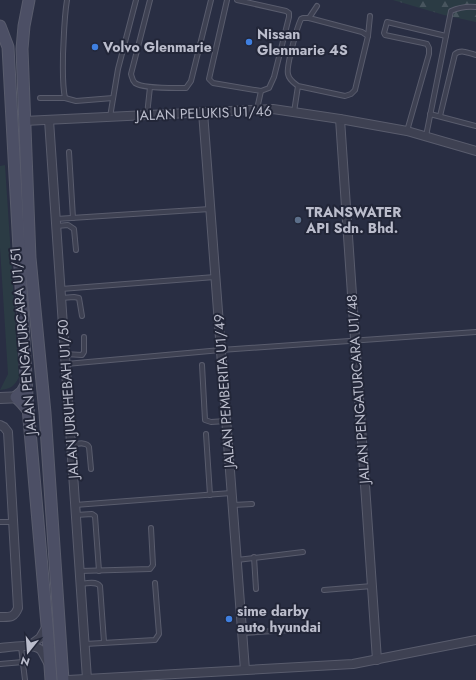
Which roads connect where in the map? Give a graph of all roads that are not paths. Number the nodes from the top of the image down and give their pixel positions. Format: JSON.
{"nodes":[{"id":1,"x":29,"y":0,"type":"edge"},
{"id":2,"x":67,"y":0,"type":"edge"},
{"id":3,"x":136,"y":0,"type":"edge"},
{"id":4,"x":150,"y":0,"type":"edge"},
{"id":5,"x":211,"y":0,"type":"edge"},
{"id":6,"x":227,"y":0,"type":"edge"},
{"id":7,"x":237,"y":0,"type":"edge"},
{"id":8,"x":317,"y":6,"type":"dead end"},
{"id":9,"x":476,"y":7,"type":"edge"},
{"id":10,"x":370,"y":16,"type":"dead end"},
{"id":11,"x":309,"y":18,"type":"junction"},
{"id":12,"x":1,"y":30,"type":"edge"},
{"id":13,"x":368,"y":36,"type":"junction"},
{"id":14,"x":446,"y":36,"type":"junction"},
{"id":15,"x":476,"y":55,"type":"edge"},
{"id":16,"x":298,"y":86,"type":"junction"},
{"id":17,"x":150,"y":87,"type":"junction"},
{"id":18,"x":261,"y":92,"type":"junction"},
{"id":19,"x":40,"y":98,"type":"dead end"},
{"id":20,"x":65,"y":98,"type":"junction"},
{"id":21,"x":113,"y":98,"type":"junction"},
{"id":22,"x":257,"y":109,"type":"junction"},
{"id":23,"x":203,"y":112,"type":"junction"},
{"id":24,"x":294,"y":112,"type":"junction"},
{"id":25,"x":430,"y":114,"type":"junction"},
{"id":26,"x":146,"y":115,"type":"junction"},
{"id":27,"x":110,"y":116,"type":"junction"},
{"id":28,"x":440,"y":116,"type":"junction"},
{"id":29,"x":340,"y":119,"type":"junction"},
{"id":30,"x":49,"y":120,"type":"junction"},
{"id":31,"x":24,"y":121,"type":"junction"},
{"id":32,"x":476,"y":126,"type":"edge"},
{"id":33,"x":407,"y":132,"type":"junction"},
{"id":34,"x":426,"y":137,"type":"junction"},
{"id":35,"x":476,"y":151,"type":"edge"},
{"id":36,"x":69,"y":152,"type":"dead end"},
{"id":37,"x":210,"y":208,"type":"junction"},
{"id":38,"x":73,"y":218,"type":"junction"},
{"id":39,"x":56,"y":223,"type":"junction"},
{"id":40,"x":76,"y":250,"type":"dead end"},
{"id":41,"x":215,"y":277,"type":"junction"},
{"id":42,"x":61,"y":289,"type":"junction"},
{"id":43,"x":62,"y":298,"type":"junction"},
{"id":44,"x":82,"y":316,"type":"dead end"},
{"id":45,"x":476,"y":332,"type":"edge"},
{"id":46,"x":84,"y":337,"type":"dead end"},
{"id":47,"x":355,"y":341,"type":"junction"},
{"id":48,"x":221,"y":350,"type":"junction"},
{"id":49,"x":65,"y":354,"type":"junction"},
{"id":50,"x":66,"y":364,"type":"junction"},
{"id":51,"x":202,"y":365,"type":"dead end"},
{"id":52,"x":42,"y":368,"type":"junction"},
{"id":53,"x":21,"y":397,"type":"junction"},
{"id":54,"x":0,"y":398,"type":"edge"},
{"id":55,"x":46,"y":413,"type":"junction"},
{"id":56,"x":226,"y":421,"type":"junction"},
{"id":57,"x":0,"y":425,"type":"edge"},
{"id":58,"x":206,"y":434,"type":"dead end"},
{"id":59,"x":71,"y":444,"type":"junction"},
{"id":60,"x":91,"y":469,"type":"dead end"},
{"id":61,"x":232,"y":493,"type":"junction"},
{"id":62,"x":210,"y":495,"type":"junction"},
{"id":63,"x":75,"y":504,"type":"junction"},
{"id":64,"x":252,"y":504,"type":"dead end"},
{"id":65,"x":233,"y":505,"type":"junction"},
{"id":66,"x":76,"y":515,"type":"junction"},
{"id":67,"x":0,"y":522,"type":"edge"},
{"id":68,"x":13,"y":522,"type":"junction"},
{"id":69,"x":151,"y":528,"type":"dead end"},
{"id":70,"x":303,"y":552,"type":"dead end"},
{"id":71,"x":254,"y":558,"type":"junction"},
{"id":72,"x":237,"y":560,"type":"junction"},
{"id":73,"x":80,"y":571,"type":"junction"},
{"id":74,"x":99,"y":571,"type":"junction"},
{"id":75,"x":155,"y":583,"type":"dead end"},
{"id":76,"x":81,"y":584,"type":"junction"},
{"id":77,"x":372,"y":586,"type":"junction"},
{"id":78,"x":256,"y":589,"type":"dead end"},
{"id":79,"x":324,"y":590,"type":"dead end"},
{"id":80,"x":0,"y":617,"type":"edge"},
{"id":81,"x":47,"y":625,"type":"junction"},
{"id":82,"x":290,"y":630,"type":"dead end"},
{"id":83,"x":243,"y":633,"type":"junction"},
{"id":84,"x":476,"y":640,"type":"edge"},
{"id":85,"x":104,"y":642,"type":"junction"},
{"id":86,"x":85,"y":644,"type":"junction"},
{"id":87,"x":30,"y":646,"type":"junction"},
{"id":88,"x":21,"y":647,"type":"junction"},
{"id":89,"x":0,"y":648,"type":"edge"},
{"id":90,"x":377,"y":660,"type":"junction"},
{"id":91,"x":23,"y":662,"type":"junction"},
{"id":92,"x":0,"y":664,"type":"edge"},
{"id":93,"x":50,"y":667,"type":"junction"},
{"id":94,"x":245,"y":670,"type":"junction"},
{"id":95,"x":87,"y":679,"type":"junction"},
{"id":96,"x":25,"y":680,"type":"edge"},
{"id":97,"x":51,"y":680,"type":"edge"},
{"id":98,"x":63,"y":680,"type":"edge"},
{"id":99,"x":68,"y":680,"type":"edge"}],
"edges":[{"from":1,"to":31,"type":"main road","name":"JALAN PENGATURCARA U1/51"},
{"from":2,"to":20,"type":"lane"},
{"from":3,"to":21,"type":"lane"},
{"from":4,"to":17,"type":"lane"},
{"from":5,"to":17,"type":"lane"},
{"from":6,"to":18,"type":"lane"},
{"from":7,"to":18,"type":"lane"},
{"from":8,"to":11,"type":"lane"},
{"from":9,"to":14,"type":"lane"},
{"from":10,"to":13,"type":"lane"},
{"from":11,"to":13,"type":"lane"},
{"from":11,"to":16,"type":"lane"},
{"from":12,"to":53,"type":"main road","name":"JALAN PENGATURCARA U1/51"},
{"from":13,"to":16,"type":"lane"},
{"from":14,"to":25,"type":"lane"},
{"from":14,"to":33,"type":"lane"},
{"from":15,"to":28,"type":"lane"},
{"from":16,"to":24,"type":"lane"},
{"from":17,"to":26,"type":"lane"},
{"from":18,"to":22,"type":"lane"},
{"from":19,"to":20,"type":"lane"},
{"from":20,"to":21,"type":"lane"},
{"from":21,"to":27,"type":"lane"},
{"from":22,"to":23,"type":"street","name":"JALAN PELUKIS U1/46"},
{"from":22,"to":24,"type":"street","name":"JALAN PELUKIS U1/46"},
{"from":23,"to":26,"type":"street","name":"JALAN PELUKIS U1/46"},
{"from":23,"to":37,"type":"street","name":"JALAN PEMBERITA U1/49"},
{"from":24,"to":29,"type":"street","name":"JALAN PELUKIS U1/46"},
{"from":25,"to":28,"type":"lane"},
{"from":25,"to":34,"type":"lane"},
{"from":26,"to":27,"type":"street","name":"JALAN PELUKIS U1/46"},
{"from":27,"to":30,"type":"street","name":"JALAN PELUKIS U1/46"},
{"from":28,"to":32,"type":"lane"},
{"from":29,"to":33,"type":"street","name":"JALAN PELUKIS U1/46"},
{"from":29,"to":47,"type":"street","name":"JALAN PENGATURCARA U1/48"},
{"from":30,"to":31,"type":"street","name":"JALAN PELUKIS U1/46"},
{"from":30,"to":39,"type":"street","name":"JALAN JURUHEBAH U1/50"},
{"from":31,"to":52,"type":"main road","name":"JALAN PENGATURCARA U1/51"},
{"from":33,"to":34,"type":"street","name":"JALAN PELUKIS U1/46"},
{"from":34,"to":35,"type":"street","name":"JALAN PELUKIS U1/46"},
{"from":36,"to":38,"type":"lane"},
{"from":37,"to":38,"type":"lane"},
{"from":37,"to":41,"type":"street","name":"JALAN PEMBERITA U1/49"},
{"from":38,"to":39,"type":"lane"},
{"from":39,"to":40,"type":"lane"},
{"from":39,"to":42,"type":"street","name":"JALAN JURUHEBAH U1/50"},
{"from":41,"to":42,"type":"lane"},
{"from":41,"to":48,"type":"street","name":"JALAN PEMBERITA U1/49"},
{"from":42,"to":43,"type":"street","name":"JALAN JURUHEBAH U1/50"},
{"from":43,"to":44,"type":"lane"},
{"from":43,"to":49,"type":"street","name":"JALAN JURUHEBAH U1/50"},
{"from":45,"to":47,"type":"lane"},
{"from":46,"to":49,"type":"lane"},
{"from":47,"to":48,"type":"lane"},
{"from":47,"to":77,"type":"street","name":"JALAN PENGATURCARA U1/48"},
{"from":48,"to":50,"type":"lane"},
{"from":48,"to":56,"type":"street","name":"JALAN PEMBERITA U1/49"},
{"from":49,"to":50,"type":"street","name":"JALAN JURUHEBAH U1/50"},
{"from":50,"to":59,"type":"street","name":"JALAN JURUHEBAH U1/50"},
{"from":51,"to":56,"type":"lane"},
{"from":52,"to":53,"type":"main road"},
{"from":52,"to":55,"type":"main road","name":"JALAN PENGATURCARA U1/51"},
{"from":53,"to":54,"type":"street"},
{"from":53,"to":55,"type":"main road"},
{"from":53,"to":81,"type":"main road","name":"JALAN PENGATURCARA U1/51"},
{"from":55,"to":98,"type":"main road","name":"JALAN PENGATURCARA U1/51"},
{"from":56,"to":61,"type":"street","name":"JALAN PEMBERITA U1/49"},
{"from":57,"to":68,"type":"street"},
{"from":58,"to":62,"type":"lane"},
{"from":59,"to":60,"type":"lane"},
{"from":59,"to":63,"type":"street","name":"JALAN JURUHEBAH U1/50"},
{"from":61,"to":62,"type":"lane"},
{"from":61,"to":65,"type":"street","name":"JALAN PEMBERITA U1/49"},
{"from":62,"to":63,"type":"lane"},
{"from":63,"to":66,"type":"street","name":"JALAN JURUHEBAH U1/50"},
{"from":64,"to":65,"type":"lane"},
{"from":65,"to":72,"type":"street","name":"JALAN PEMBERITA U1/49"},
{"from":66,"to":73,"type":"street","name":"JALAN JURUHEBAH U1/50"},
{"from":66,"to":74,"type":"lane"},
{"from":67,"to":68,"type":"lane"},
{"from":68,"to":80,"type":"street"},
{"from":69,"to":74,"type":"lane"},
{"from":70,"to":71,"type":"lane"},
{"from":71,"to":72,"type":"lane"},
{"from":71,"to":78,"type":"lane"},
{"from":72,"to":83,"type":"street","name":"JALAN PEMBERITA U1/49"},
{"from":73,"to":74,"type":"lane"},
{"from":73,"to":76,"type":"street","name":"JALAN JURUHEBAH U1/50"},
{"from":75,"to":85,"type":"lane"},
{"from":76,"to":85,"type":"lane"},
{"from":76,"to":86,"type":"street","name":"JALAN JURUHEBAH U1/50"},
{"from":77,"to":79,"type":"lane"},
{"from":77,"to":90,"type":"street","name":"JALAN PENGATURCARA U1/48"},
{"from":81,"to":87,"type":"street"},
{"from":81,"to":93,"type":"main road","name":"JALAN PENGATURCARA U1/51"},
{"from":82,"to":83,"type":"lane"},
{"from":83,"to":94,"type":"street","name":"JALAN PEMBERITA U1/49"},
{"from":84,"to":90,"type":"street"},
{"from":85,"to":86,"type":"lane"},
{"from":86,"to":95,"type":"street","name":"JALAN JURUHEBAH U1/50"},
{"from":87,"to":88,"type":"street"},
{"from":87,"to":93,"type":"street"},
{"from":88,"to":89,"type":"street"},
{"from":88,"to":91,"type":"lane"},
{"from":90,"to":94,"type":"street"},
{"from":91,"to":92,"type":"lane"},
{"from":91,"to":96,"type":"lane"},
{"from":93,"to":97,"type":"main road","name":"JALAN PENGATURCARA U1/51"},
{"from":94,"to":95,"type":"street"},
{"from":95,"to":99,"type":"street"}]}
